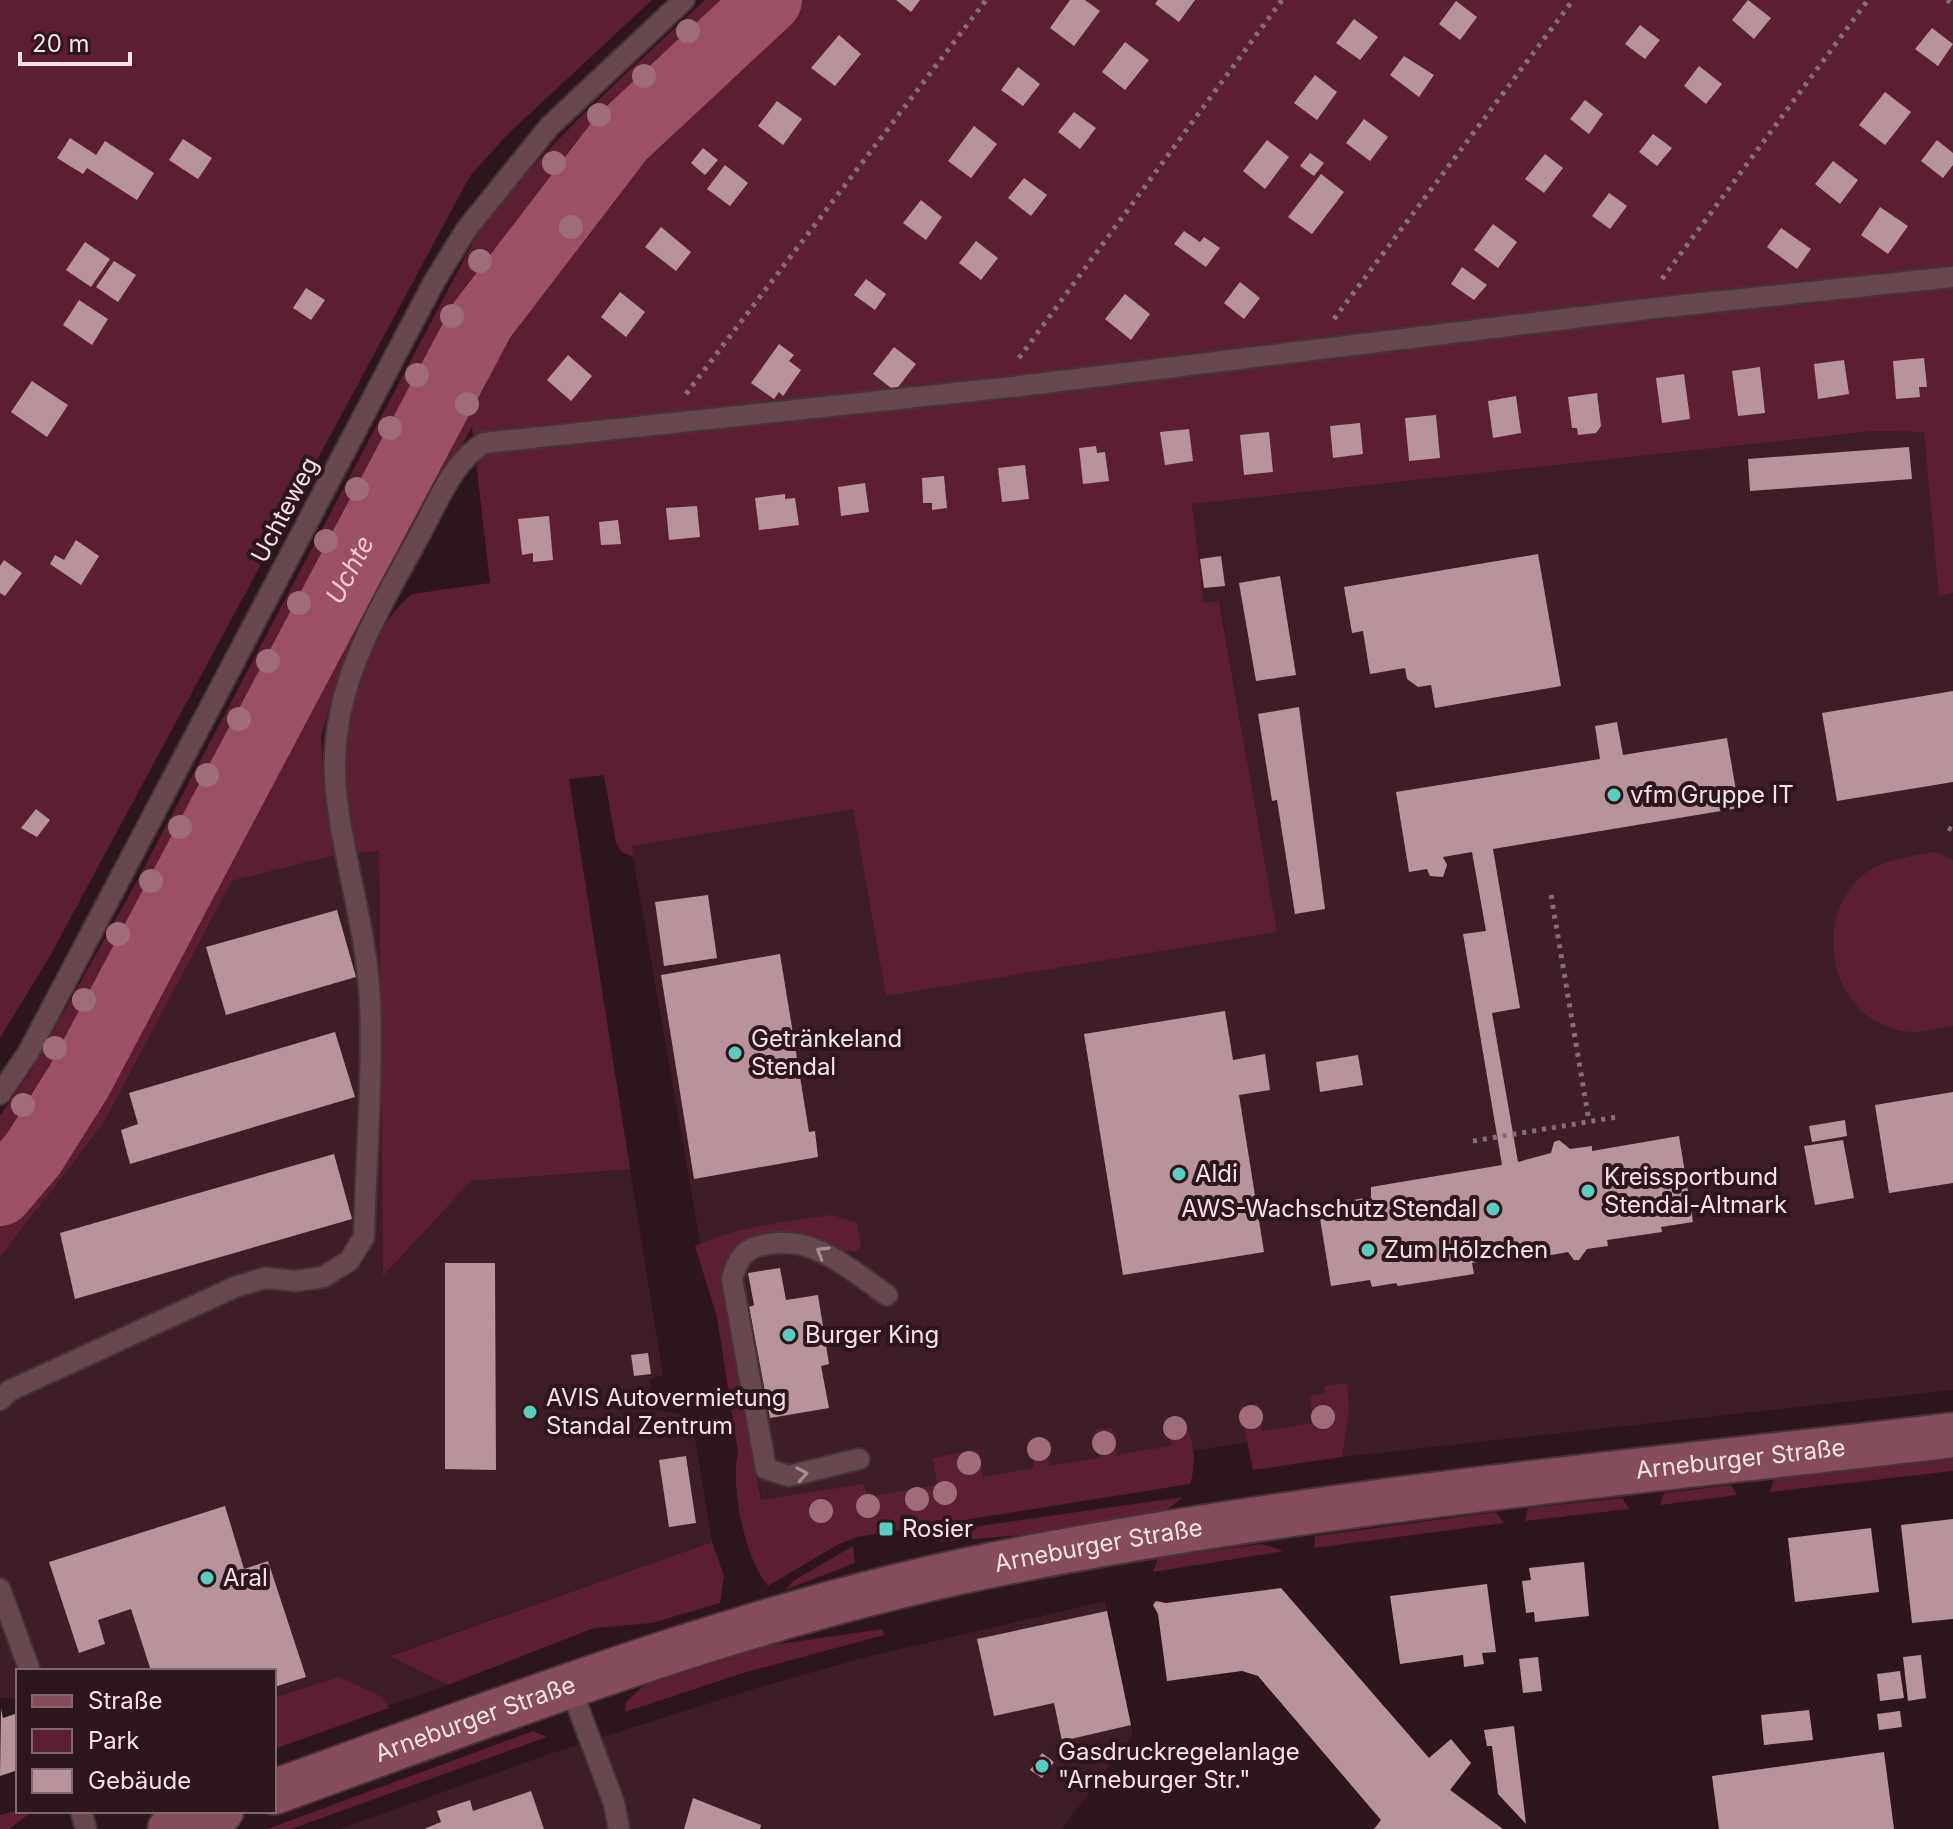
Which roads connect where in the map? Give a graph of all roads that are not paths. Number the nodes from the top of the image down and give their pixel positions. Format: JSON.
{"nodes":[{"id":1,"x":684,"y":0,"type":"edge"},
{"id":2,"x":1953,"y":277,"type":"edge"},
{"id":3,"x":0,"y":1094,"type":"edge"},
{"id":4,"x":887,"y":1295,"type":"dead end"},
{"id":5,"x":0,"y":1400,"type":"edge"},
{"id":6,"x":1953,"y":1435,"type":"edge"},
{"id":7,"x":859,"y":1459,"type":"dead end"},
{"id":8,"x":0,"y":1589,"type":"edge"},
{"id":9,"x":29,"y":1669,"type":"edge"},
{"id":10,"x":570,"y":1686,"type":"junction"},
{"id":11,"x":276,"y":1791,"type":"edge"},
{"id":12,"x":215,"y":1813,"type":"edge"},
{"id":13,"x":170,"y":1829,"type":"edge"},
{"id":14,"x":619,"y":1829,"type":"edge"}],
"edges":[{"from":1,"to":3,"type":"lane","name":"Uchteweg"},
{"from":2,"to":5,"type":"lane"},
{"from":4,"to":7,"type":"lane","one_way":true},
{"from":6,"to":10,"type":"main road","name":"Arneburger Straße"},
{"from":8,"to":9,"type":"lane"},
{"from":10,"to":11,"type":"main road","name":"Arneburger Straße"},
{"from":10,"to":14,"type":"lane"},
{"from":12,"to":13,"type":"main road"}]}
